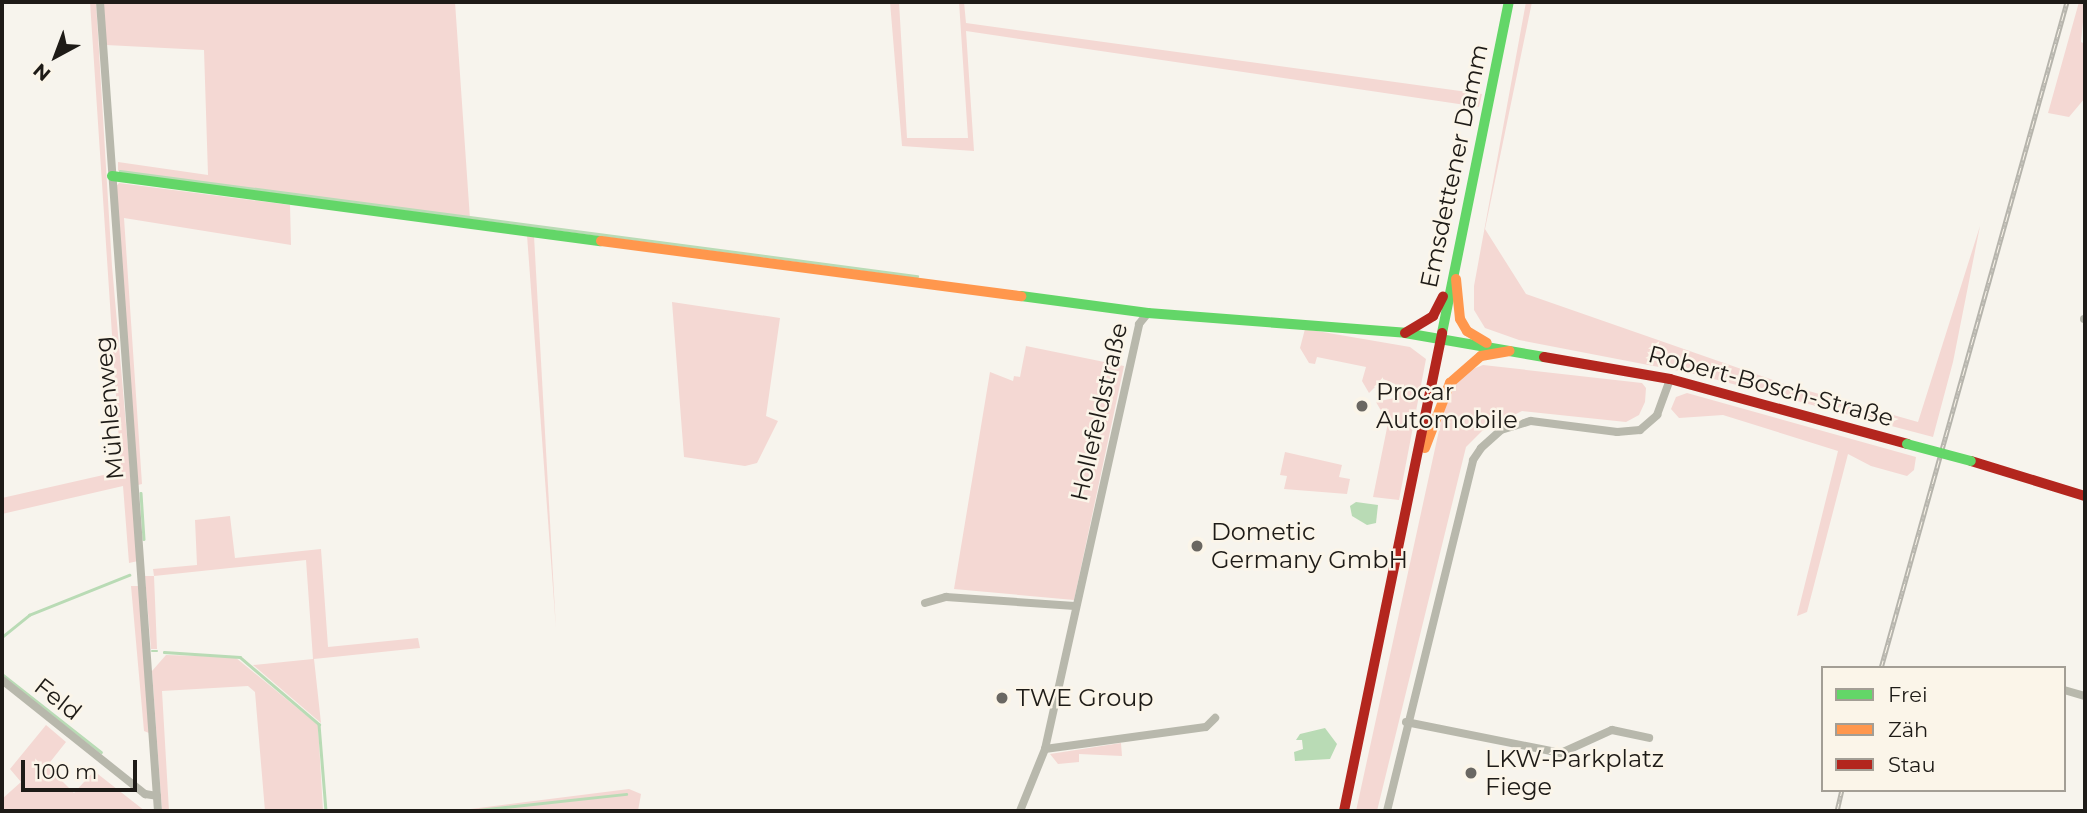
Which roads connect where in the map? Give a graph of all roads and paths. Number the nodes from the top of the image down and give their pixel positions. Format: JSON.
{"nodes":[{"id":1,"x":100,"y":2,"type":"edge"},
{"id":2,"x":1510,"y":2,"type":"edge"},
{"id":3,"x":113,"y":176,"type":"junction"},
{"id":4,"x":1457,"y":256,"type":"junction"},
{"id":5,"x":1148,"y":313,"type":"junction"},
{"id":6,"x":1405,"y":333,"type":"junction"},
{"id":7,"x":1441,"y":339,"type":"junction"},
{"id":8,"x":1510,"y":351,"type":"junction"},
{"id":9,"x":1670,"y":379,"type":"junction"},
{"id":10,"x":1409,"y":495,"type":"junction"},
{"id":11,"x":2085,"y":496,"type":"edge"},
{"id":12,"x":925,"y":603,"type":"dead end"},
{"id":13,"x":1075,"y":606,"type":"junction"},
{"id":14,"x":2,"y":680,"type":"edge"},
{"id":15,"x":2066,"y":691,"type":"edge"},
{"id":16,"x":2085,"y":696,"type":"edge"},
{"id":17,"x":1215,"y":718,"type":"dead end"},
{"id":18,"x":1406,"y":722,"type":"junction"},
{"id":19,"x":1648,"y":738,"type":"dead end"},
{"id":20,"x":1045,"y":749,"type":"junction"},
{"id":21,"x":157,"y":796,"type":"junction"},
{"id":22,"x":158,"y":811,"type":"edge"},
{"id":23,"x":1020,"y":811,"type":"edge"},
{"id":24,"x":1344,"y":811,"type":"edge"},
{"id":25,"x":1387,"y":811,"type":"edge"}],
"edges":[{"from":1,"to":3,"type":"street","name":"Mühlenweg"},
{"from":2,"to":4,"type":"street","name":"Emsdettener Damm"},
{"from":3,"to":5,"type":"street"},
{"from":3,"to":21,"type":"street","name":"Mühlenweg"},
{"from":4,"to":6,"type":"street"},
{"from":4,"to":7,"type":"street","name":"Emsdettener Damm"},
{"from":4,"to":8,"type":"street"},
{"from":5,"to":6,"type":"street","name":"Hollefeldstraße"},
{"from":5,"to":13,"type":"street","name":"Hollefeldstraße"},
{"from":6,"to":7,"type":"street","name":"Hollefeldstraße"},
{"from":7,"to":8,"type":"street","name":"Robert-Bosch-Straße"},
{"from":7,"to":10,"type":"street","name":"Emsdettener Damm"},
{"from":8,"to":9,"type":"street","name":"Robert-Bosch-Straße"},
{"from":8,"to":10,"type":"street"},
{"from":9,"to":11,"type":"street","name":"Robert-Bosch-Straße","bridge":true},
{"from":9,"to":18,"type":"street"},
{"from":10,"to":24,"type":"street"},
{"from":12,"to":13,"type":"street"},
{"from":13,"to":20,"type":"street","name":"Hollefeldstraße"},
{"from":14,"to":21,"type":"street","name":"Feld"},
{"from":15,"to":16,"type":"street"},
{"from":17,"to":20,"type":"street"},
{"from":18,"to":19,"type":"street"},
{"from":18,"to":25,"type":"street"},
{"from":20,"to":23,"type":"street","name":"Hollefeldstraße"},
{"from":21,"to":22,"type":"street","name":"Mühlenweg"}]}
